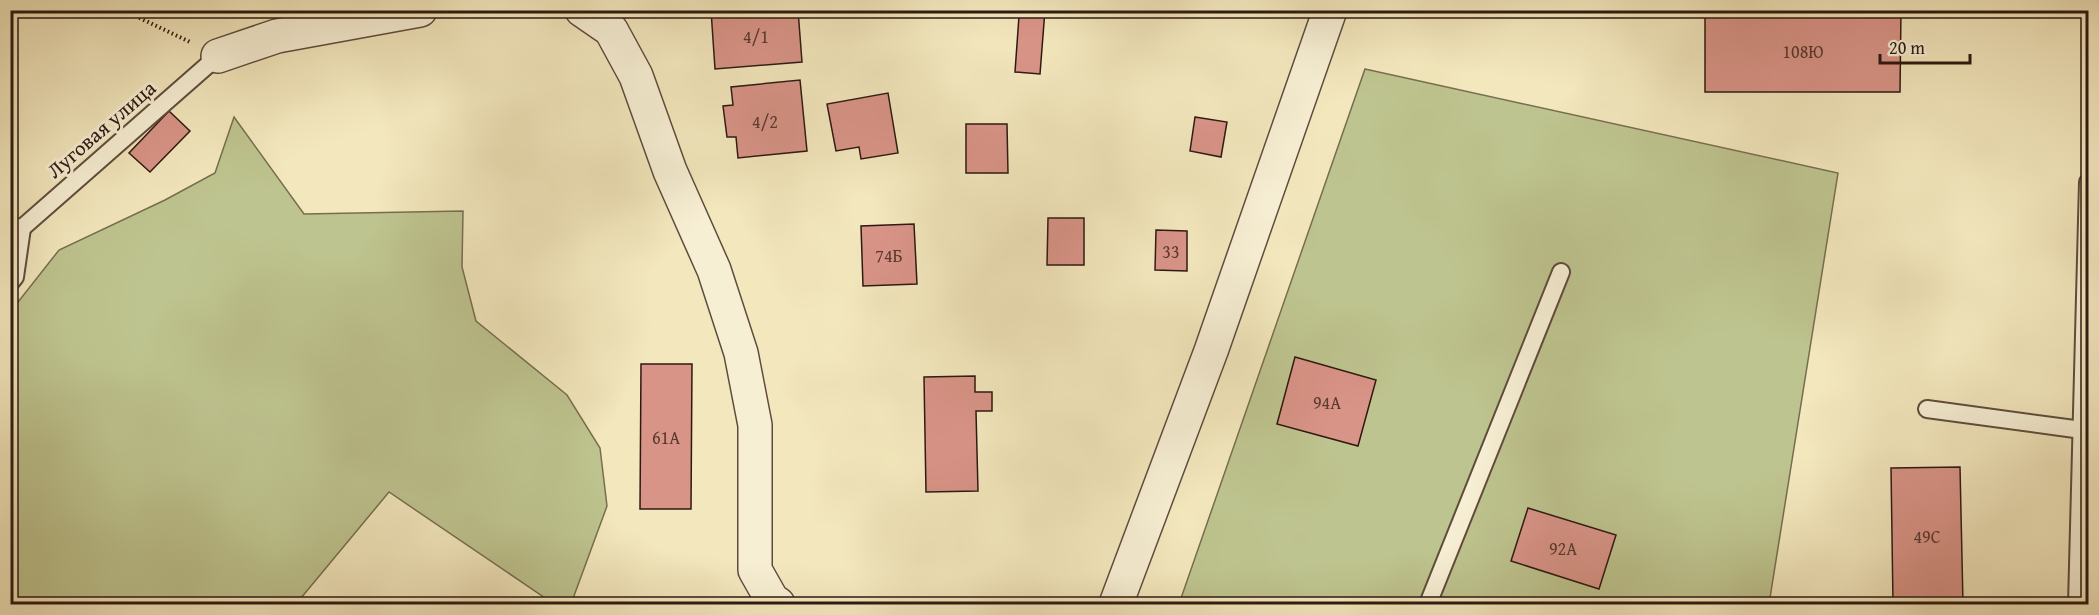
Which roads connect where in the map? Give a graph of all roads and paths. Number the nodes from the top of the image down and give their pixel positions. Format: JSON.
{"nodes":[{"id":1,"x":123,"y":10,"type":"edge"},
{"id":2,"x":420,"y":10,"type":"edge"},
{"id":3,"x":582,"y":10,"type":"edge"},
{"id":4,"x":1330,"y":10,"type":"edge"},
{"id":5,"x":611,"y":20,"type":"edge"},
{"id":6,"x":218,"y":56,"type":"junction"},
{"id":7,"x":2088,"y":182,"type":"edge"},
{"id":8,"x":16,"y":227,"type":"edge"},
{"id":9,"x":1561,"y":272,"type":"dead end"},
{"id":10,"x":10,"y":283,"type":"edge"},
{"id":11,"x":1927,"y":409,"type":"dead end"},
{"id":12,"x":2082,"y":430,"type":"junction"},
{"id":13,"x":778,"y":604,"type":"edge"},
{"id":14,"x":1116,"y":604,"type":"edge"},
{"id":15,"x":1428,"y":604,"type":"edge"},
{"id":16,"x":2077,"y":604,"type":"edge"}],
"edges":[{"from":1,"to":6,"type":"path"},
{"from":2,"to":6,"type":"street"},
{"from":3,"to":5,"type":"street"},
{"from":4,"to":14,"type":"street"},
{"from":5,"to":13,"type":"street"},
{"from":6,"to":8,"type":"lane","name":"Луговая улица"},
{"from":7,"to":12,"type":"lane"},
{"from":8,"to":10,"type":"lane"},
{"from":9,"to":15,"type":"lane"},
{"from":11,"to":12,"type":"lane"},
{"from":12,"to":16,"type":"lane"}]}
